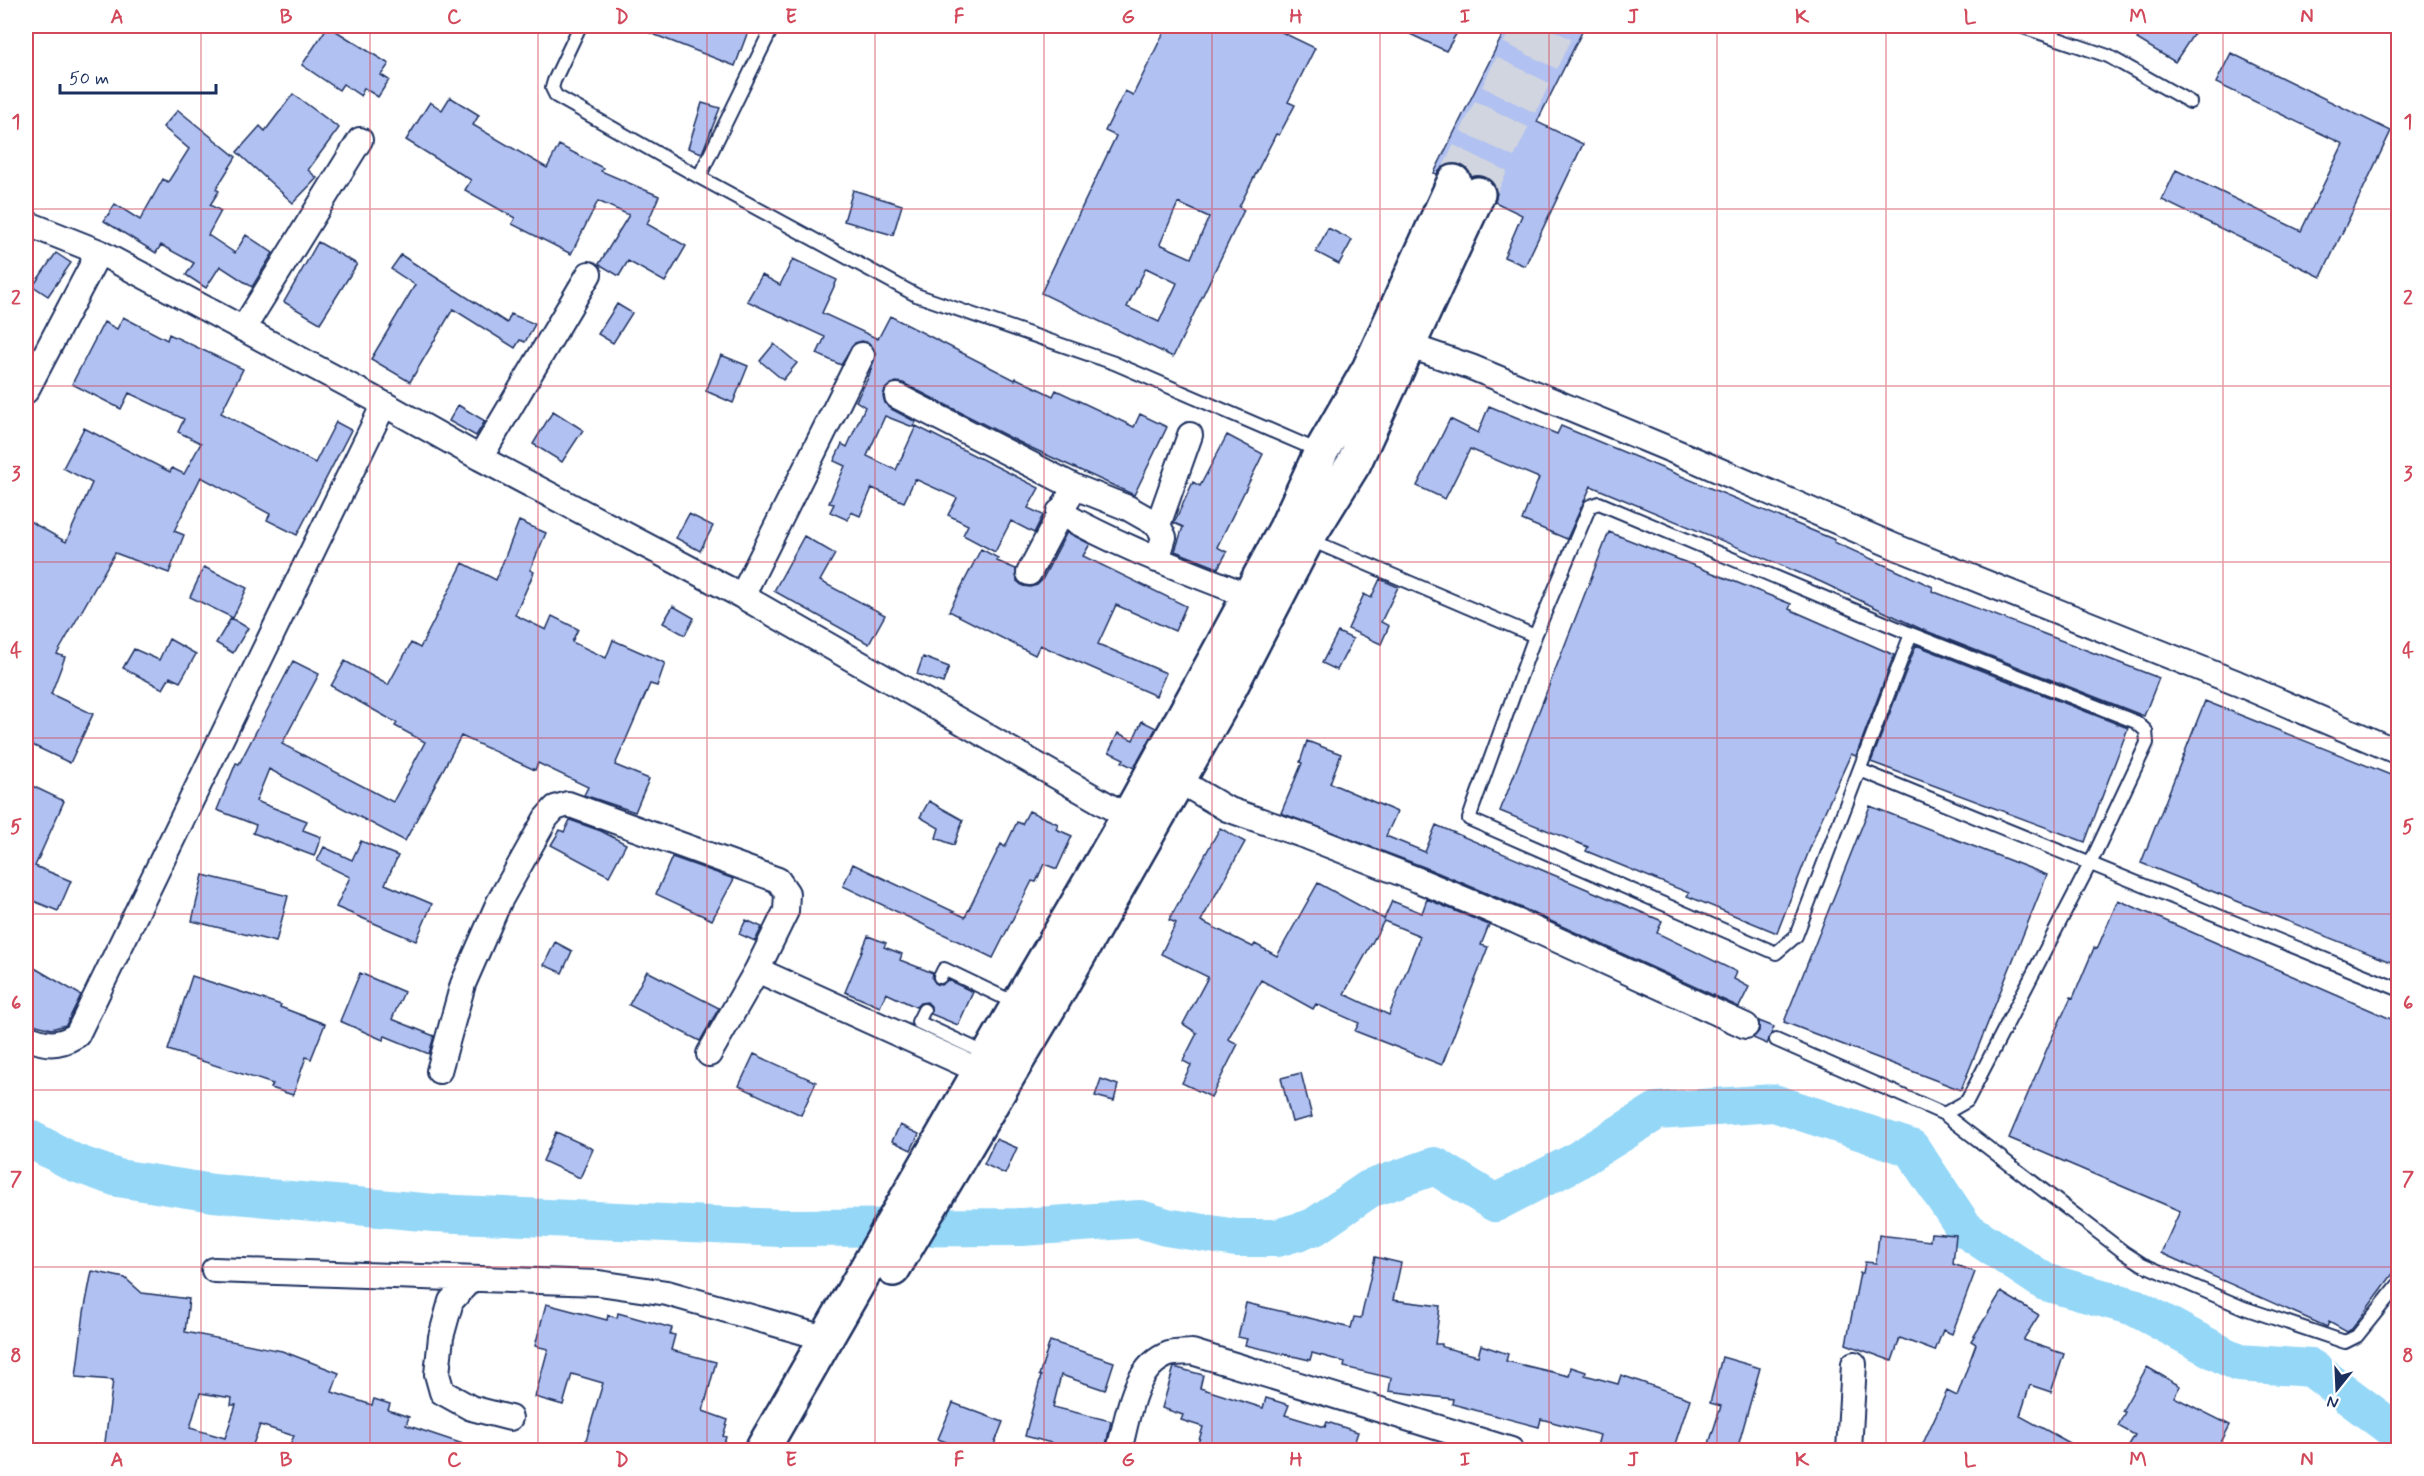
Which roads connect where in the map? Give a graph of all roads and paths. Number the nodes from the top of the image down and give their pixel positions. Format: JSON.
{"nodes":[{"id":1,"x":580,"y":26,"type":"edge"},
{"id":2,"x":773,"y":26,"type":"edge"},
{"id":3,"x":2020,"y":26,"type":"edge"},
{"id":4,"x":2190,"y":102,"type":"dead end"},
{"id":5,"x":360,"y":140,"type":"dead end"},
{"id":6,"x":699,"y":177,"type":"junction"},
{"id":7,"x":1466,"y":188,"type":"tunnel mouth"},
{"id":8,"x":26,"y":223,"type":"edge"},
{"id":9,"x":99,"y":252,"type":"junction"},
{"id":10,"x":589,"y":274,"type":"dead end"},
{"id":11,"x":243,"y":329,"type":"junction"},
{"id":12,"x":1396,"y":340,"type":"junction"},
{"id":13,"x":862,"y":355,"type":"dead end"},
{"id":14,"x":26,"y":391,"type":"edge"},
{"id":15,"x":897,"y":396,"type":"dead end"},
{"id":16,"x":384,"y":404,"type":"junction"},
{"id":17,"x":1190,"y":435,"type":"dead end"},
{"id":18,"x":1321,"y":452,"type":"junction"},
{"id":19,"x":480,"y":458,"type":"junction"},
{"id":20,"x":1075,"y":487,"type":"junction"},
{"id":21,"x":1059,"y":512,"type":"junction"},
{"id":22,"x":1158,"y":525,"type":"junction"},
{"id":23,"x":1296,"y":533,"type":"junction"},
{"id":24,"x":1157,"y":560,"type":"junction"},
{"id":25,"x":1029,"y":573,"type":"dead end"},
{"id":26,"x":742,"y":596,"type":"junction"},
{"id":27,"x":1250,"y":596,"type":"junction"},
{"id":28,"x":1911,"y":634,"type":"junction"},
{"id":29,"x":1535,"y":636,"type":"junction"},
{"id":30,"x":2398,"y":752,"type":"edge"},
{"id":31,"x":1860,"y":770,"type":"junction"},
{"id":32,"x":1178,"y":780,"type":"junction"},
{"id":33,"x":1128,"y":817,"type":"junction"},
{"id":34,"x":2090,"y":864,"type":"junction"},
{"id":35,"x":756,"y":970,"type":"junction"},
{"id":36,"x":940,"y":976,"type":"dead end"},
{"id":37,"x":2398,"y":989,"type":"edge"},
{"id":38,"x":1018,"y":1005,"type":"junction"},
{"id":39,"x":924,"y":1010,"type":"dead end"},
{"id":40,"x":1746,"y":1026,"type":"dead end"},
{"id":41,"x":26,"y":1037,"type":"edge"},
{"id":42,"x":1776,"y":1040,"type":"dead end"},
{"id":43,"x":710,"y":1054,"type":"dead end"},
{"id":44,"x":984,"y":1063,"type":"junction"},
{"id":45,"x":439,"y":1071,"type":"dead end"},
{"id":46,"x":1944,"y":1114,"type":"junction"},
{"id":47,"x":917,"y":1204,"type":"junction"},
{"id":48,"x":897,"y":1239,"type":"junction"},
{"id":49,"x":214,"y":1270,"type":"dead end"},
{"id":50,"x":471,"y":1279,"type":"junction"},
{"id":51,"x":2398,"y":1285,"type":"edge"},
{"id":52,"x":828,"y":1339,"type":"junction"},
{"id":53,"x":1854,"y":1364,"type":"dead end"},
{"id":54,"x":510,"y":1418,"type":"dead end"},
{"id":55,"x":762,"y":1450,"type":"edge"},
{"id":56,"x":789,"y":1450,"type":"edge"},
{"id":57,"x":1119,"y":1450,"type":"edge"},
{"id":58,"x":1511,"y":1450,"type":"edge"},
{"id":59,"x":1849,"y":1450,"type":"edge"}],
"edges":[{"from":1,"to":6,"type":"lane"},
{"from":2,"to":6,"type":"lane"},
{"from":3,"to":4,"type":"lane"},
{"from":5,"to":11,"type":"street"},
{"from":6,"to":18,"type":"lane"},
{"from":7,"to":12,"type":"main road"},
{"from":8,"to":9,"type":"street"},
{"from":9,"to":11,"type":"street"},
{"from":9,"to":14,"type":"street"},
{"from":10,"to":19,"type":"street"},
{"from":11,"to":16,"type":"street"},
{"from":12,"to":18,"type":"main road"},
{"from":12,"to":23,"type":"main road"},
{"from":12,"to":30,"type":"street"},
{"from":13,"to":26,"type":"street"},
{"from":15,"to":20,"type":"street"},
{"from":16,"to":19,"type":"street"},
{"from":16,"to":41,"type":"street"},
{"from":17,"to":22,"type":"street"},
{"from":18,"to":23,"type":"main road"},
{"from":19,"to":26,"type":"street"},
{"from":20,"to":21,"type":"street"},
{"from":20,"to":22,"type":"street"},
{"from":21,"to":24,"type":"street"},
{"from":21,"to":25,"type":"street"},
{"from":22,"to":24,"type":"street"},
{"from":23,"to":27,"type":"main road"},
{"from":23,"to":29,"type":"lane"},
{"from":23,"to":32,"type":"main road"},
{"from":24,"to":27,"type":"street"},
{"from":26,"to":33,"type":"street"},
{"from":27,"to":33,"type":"main road"},
{"from":28,"to":29,"type":"lane"},
{"from":28,"to":31,"type":"lane"},
{"from":28,"to":34,"type":"lane"},
{"from":29,"to":31,"type":"lane"},
{"from":31,"to":34,"type":"lane"},
{"from":32,"to":40,"type":"street"},
{"from":32,"to":47,"type":"main road"},
{"from":33,"to":38,"type":"main road"},
{"from":34,"to":37,"type":"lane"},
{"from":34,"to":46,"type":"lane"},
{"from":35,"to":43,"type":"street"},
{"from":35,"to":44,"type":"street"},
{"from":35,"to":45,"type":"street"},
{"from":36,"to":38,"type":"lane"},
{"from":38,"to":44,"type":"main road"},
{"from":39,"to":44,"type":"lane"},
{"from":42,"to":46,"type":"lane"},
{"from":44,"to":47,"type":"main road"},
{"from":46,"to":51,"type":"lane"},
{"from":47,"to":48,"type":"main road"},
{"from":48,"to":52,"type":"main road"},
{"from":48,"to":56,"type":"main road"},
{"from":49,"to":50,"type":"street"},
{"from":50,"to":52,"type":"street"},
{"from":50,"to":54,"type":"street"},
{"from":52,"to":55,"type":"main road"},
{"from":53,"to":59,"type":"street"},
{"from":57,"to":58,"type":"street"}]}
